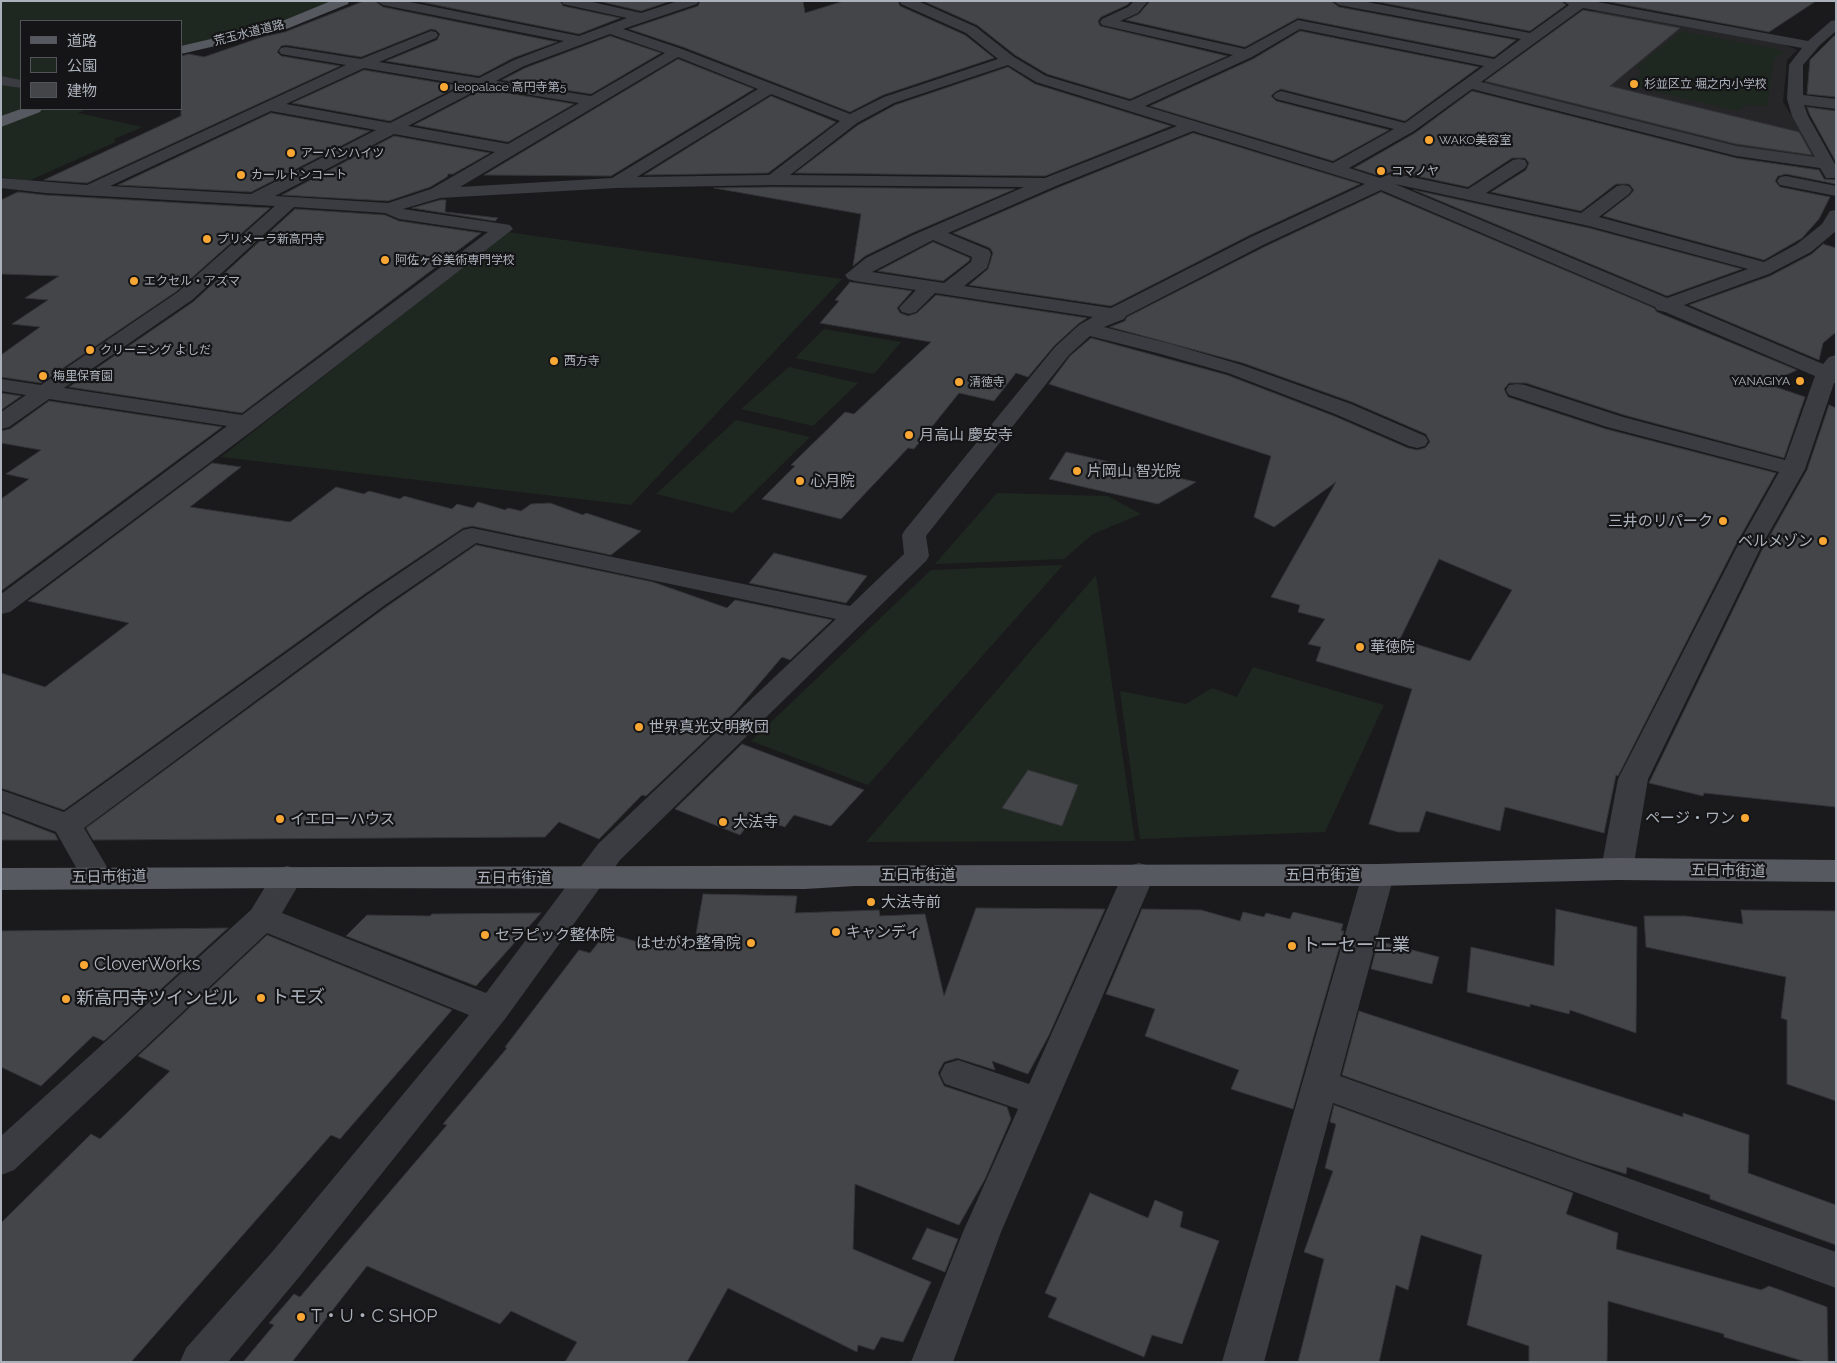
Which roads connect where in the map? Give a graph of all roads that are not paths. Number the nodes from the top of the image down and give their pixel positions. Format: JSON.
{"nodes":[{"id":1,"x":343,"y":1,"type":"edge"},
{"id":2,"x":383,"y":1,"type":"edge"},
{"id":3,"x":568,"y":1,"type":"edge"},
{"id":4,"x":692,"y":1,"type":"edge"},
{"id":5,"x":906,"y":1,"type":"edge"},
{"id":6,"x":1142,"y":1,"type":"edge"},
{"id":7,"x":1339,"y":1,"type":"edge"},
{"id":8,"x":1578,"y":2,"type":"edge"},
{"id":9,"x":642,"y":17,"type":"junction"},
{"id":10,"x":1836,"y":24,"type":"edge"},
{"id":11,"x":610,"y":29,"type":"junction"},
{"id":12,"x":431,"y":35,"type":"dead end"},
{"id":13,"x":1531,"y":37,"type":"junction"},
{"id":14,"x":580,"y":40,"type":"junction"},
{"id":15,"x":1813,"y":44,"type":"junction"},
{"id":16,"x":1836,"y":45,"type":"edge"},
{"id":17,"x":182,"y":50,"type":"edge"},
{"id":18,"x":286,"y":51,"type":"dead end"},
{"id":19,"x":676,"y":52,"type":"junction"},
{"id":20,"x":1247,"y":54,"type":"junction"},
{"id":21,"x":1009,"y":60,"type":"junction"},
{"id":22,"x":361,"y":64,"type":"junction"},
{"id":23,"x":1496,"y":64,"type":"junction"},
{"id":24,"x":1,"y":80,"type":"edge"},
{"id":25,"x":480,"y":83,"type":"junction"},
{"id":26,"x":20,"y":84,"type":"edge"},
{"id":27,"x":1470,"y":84,"type":"junction"},
{"id":28,"x":768,"y":88,"type":"junction"},
{"id":29,"x":1281,"y":96,"type":"dead end"},
{"id":30,"x":1795,"y":99,"type":"junction"},
{"id":31,"x":594,"y":101,"type":"junction"},
{"id":32,"x":1836,"y":104,"type":"edge"},
{"id":33,"x":269,"y":106,"type":"junction"},
{"id":34,"x":1130,"y":107,"type":"junction"},
{"id":35,"x":31,"y":110,"type":"edge"},
{"id":36,"x":851,"y":120,"type":"junction"},
{"id":37,"x":1,"y":122,"type":"edge"},
{"id":38,"x":1193,"y":125,"type":"junction"},
{"id":39,"x":393,"y":128,"type":"junction"},
{"id":40,"x":1408,"y":128,"type":"junction"},
{"id":41,"x":510,"y":150,"type":"junction"},
{"id":42,"x":1519,"y":164,"type":"dead end"},
{"id":43,"x":1826,"y":164,"type":"junction"},
{"id":44,"x":1335,"y":169,"type":"junction"},
{"id":45,"x":774,"y":180,"type":"junction"},
{"id":46,"x":1836,"y":180,"type":"edge"},
{"id":47,"x":1786,"y":181,"type":"dead end"},
{"id":48,"x":616,"y":182,"type":"junction"},
{"id":49,"x":1050,"y":182,"type":"junction"},
{"id":50,"x":1,"y":183,"type":"edge"},
{"id":51,"x":1379,"y":183,"type":"junction"},
{"id":52,"x":87,"y":189,"type":"junction"},
{"id":53,"x":1623,"y":190,"type":"dead end"},
{"id":54,"x":1836,"y":191,"type":"edge"},
{"id":55,"x":437,"y":193,"type":"junction"},
{"id":56,"x":1471,"y":195,"type":"junction"},
{"id":57,"x":254,"y":200,"type":"junction"},
{"id":58,"x":290,"y":202,"type":"junction"},
{"id":59,"x":389,"y":208,"type":"junction"},
{"id":60,"x":1836,"y":216,"type":"edge"},
{"id":61,"x":1585,"y":219,"type":"junction"},
{"id":62,"x":932,"y":233,"type":"junction"},
{"id":63,"x":1766,"y":268,"type":"junction"},
{"id":64,"x":938,"y":288,"type":"junction"},
{"id":65,"x":1664,"y":306,"type":"junction"},
{"id":66,"x":910,"y":308,"type":"dead end"},
{"id":67,"x":1117,"y":315,"type":"junction"},
{"id":68,"x":1086,"y":329,"type":"junction"},
{"id":69,"x":1833,"y":371,"type":"edge"},
{"id":70,"x":1,"y":385,"type":"edge"},
{"id":71,"x":1517,"y":390,"type":"dead end"},
{"id":72,"x":44,"y":392,"type":"junction"},
{"id":73,"x":1,"y":422,"type":"edge"},
{"id":74,"x":248,"y":423,"type":"junction"},
{"id":75,"x":1417,"y":441,"type":"dead end"},
{"id":76,"x":1794,"y":469,"type":"junction"},
{"id":77,"x":1,"y":606,"type":"edge"},
{"id":78,"x":854,"y":615,"type":"junction"},
{"id":79,"x":1,"y":800,"type":"edge"},
{"id":80,"x":67,"y":825,"type":"junction"},
{"id":81,"x":1617,"y":869,"type":"junction"},
{"id":82,"x":1836,"y":871,"type":"edge"},
{"id":83,"x":1139,"y":874,"type":"junction"},
{"id":84,"x":1378,"y":875,"type":"junction"},
{"id":85,"x":96,"y":877,"type":"junction"},
{"id":86,"x":287,"y":877,"type":"junction"},
{"id":87,"x":591,"y":878,"type":"junction"},
{"id":88,"x":1,"y":879,"type":"edge"},
{"id":89,"x":262,"y":918,"type":"junction"},
{"id":90,"x":493,"y":1010,"type":"junction"},
{"id":91,"x":958,"y":1074,"type":"dead end"},
{"id":92,"x":1321,"y":1084,"type":"junction"},
{"id":93,"x":1039,"y":1102,"type":"junction"},
{"id":94,"x":1,"y":1159,"type":"edge"},
{"id":95,"x":1836,"y":1270,"type":"edge"},
{"id":96,"x":201,"y":1362,"type":"edge"},
{"id":97,"x":932,"y":1362,"type":"edge"},
{"id":98,"x":1243,"y":1362,"type":"edge"}],
"edges":[{"from":1,"to":17,"type":"main road","name":"荒玉水道道路"},
{"from":2,"to":14,"type":"street"},
{"from":3,"to":9,"type":"street"},
{"from":4,"to":9,"type":"street"},
{"from":5,"to":21,"type":"street"},
{"from":6,"to":20,"type":"street"},
{"from":7,"to":13,"type":"street"},
{"from":8,"to":13,"type":"street"},
{"from":8,"to":15,"type":"street"},
{"from":9,"to":11,"type":"street"},
{"from":10,"to":15,"type":"street"},
{"from":11,"to":14,"type":"street"},
{"from":11,"to":19,"type":"street"},
{"from":12,"to":22,"type":"street"},
{"from":13,"to":23,"type":"street"},
{"from":14,"to":25,"type":"street"},
{"from":15,"to":16,"type":"street"},
{"from":15,"to":30,"type":"street"},
{"from":18,"to":22,"type":"street"},
{"from":19,"to":28,"type":"street"},
{"from":19,"to":31,"type":"street"},
{"from":20,"to":23,"type":"street"},
{"from":20,"to":34,"type":"street"},
{"from":21,"to":34,"type":"street"},
{"from":21,"to":36,"type":"street"},
{"from":22,"to":25,"type":"street"},
{"from":22,"to":33,"type":"street"},
{"from":23,"to":27,"type":"street"},
{"from":24,"to":26,"type":"street"},
{"from":25,"to":31,"type":"street"},
{"from":25,"to":39,"type":"street"},
{"from":27,"to":40,"type":"street"},
{"from":27,"to":43,"type":"street"},
{"from":28,"to":36,"type":"street"},
{"from":28,"to":48,"type":"street"},
{"from":29,"to":40,"type":"street"},
{"from":30,"to":32,"type":"street"},
{"from":30,"to":43,"type":"street"},
{"from":31,"to":41,"type":"street"},
{"from":33,"to":39,"type":"street"},
{"from":33,"to":52,"type":"street"},
{"from":34,"to":38,"type":"street"},
{"from":35,"to":37,"type":"main road"},
{"from":36,"to":45,"type":"street"},
{"from":38,"to":44,"type":"street"},
{"from":38,"to":49,"type":"street"},
{"from":39,"to":41,"type":"street"},
{"from":39,"to":57,"type":"street"},
{"from":40,"to":44,"type":"street"},
{"from":41,"to":55,"type":"street"},
{"from":42,"to":56,"type":"street"},
{"from":43,"to":46,"type":"street"},
{"from":44,"to":51,"type":"street"},
{"from":45,"to":48,"type":"street"},
{"from":45,"to":49,"type":"street"},
{"from":47,"to":54,"type":"street"},
{"from":48,"to":55,"type":"street"},
{"from":49,"to":62,"type":"street"},
{"from":50,"to":52,"type":"street"},
{"from":51,"to":56,"type":"street"},
{"from":51,"to":65,"type":"street"},
{"from":51,"to":67,"type":"street"},
{"from":52,"to":57,"type":"street"},
{"from":53,"to":61,"type":"street"},
{"from":55,"to":59,"type":"street"},
{"from":56,"to":61,"type":"street"},
{"from":57,"to":58,"type":"street"},
{"from":58,"to":59,"type":"street"},
{"from":58,"to":72,"type":"street"},
{"from":59,"to":74,"type":"street"},
{"from":60,"to":63,"type":"street"},
{"from":61,"to":63,"type":"street"},
{"from":62,"to":64,"type":"street"},
{"from":62,"to":64,"type":"street"},
{"from":63,"to":65,"type":"street"},
{"from":64,"to":66,"type":"street"},
{"from":64,"to":67,"type":"street"},
{"from":65,"to":69,"type":"street"},
{"from":67,"to":68,"type":"street"},
{"from":68,"to":75,"type":"street"},
{"from":68,"to":78,"type":"street"},
{"from":69,"to":76,"type":"street"},
{"from":70,"to":72,"type":"street"},
{"from":71,"to":76,"type":"street"},
{"from":72,"to":73,"type":"street"},
{"from":72,"to":74,"type":"street"},
{"from":74,"to":77,"type":"street"},
{"from":76,"to":81,"type":"street"},
{"from":78,"to":80,"type":"street"},
{"from":78,"to":87,"type":"street"},
{"from":79,"to":80,"type":"street"},
{"from":80,"to":85,"type":"street"},
{"from":81,"to":82,"type":"main road","name":"五日市街道"},
{"from":81,"to":84,"type":"main road","name":"五日市街道"},
{"from":83,"to":84,"type":"main road","name":"五日市街道"},
{"from":83,"to":87,"type":"main road","name":"五日市街道"},
{"from":83,"to":93,"type":"street"},
{"from":84,"to":92,"type":"street"},
{"from":85,"to":86,"type":"main road","name":"五日市街道"},
{"from":85,"to":88,"type":"main road","name":"五日市街道"},
{"from":86,"to":87,"type":"main road","name":"五日市街道"},
{"from":86,"to":89,"type":"street"},
{"from":87,"to":90,"type":"street"},
{"from":89,"to":90,"type":"street"},
{"from":89,"to":94,"type":"street"},
{"from":90,"to":96,"type":"street"},
{"from":91,"to":93,"type":"street"},
{"from":92,"to":95,"type":"street"},
{"from":92,"to":98,"type":"street"},
{"from":93,"to":97,"type":"street"}]}
